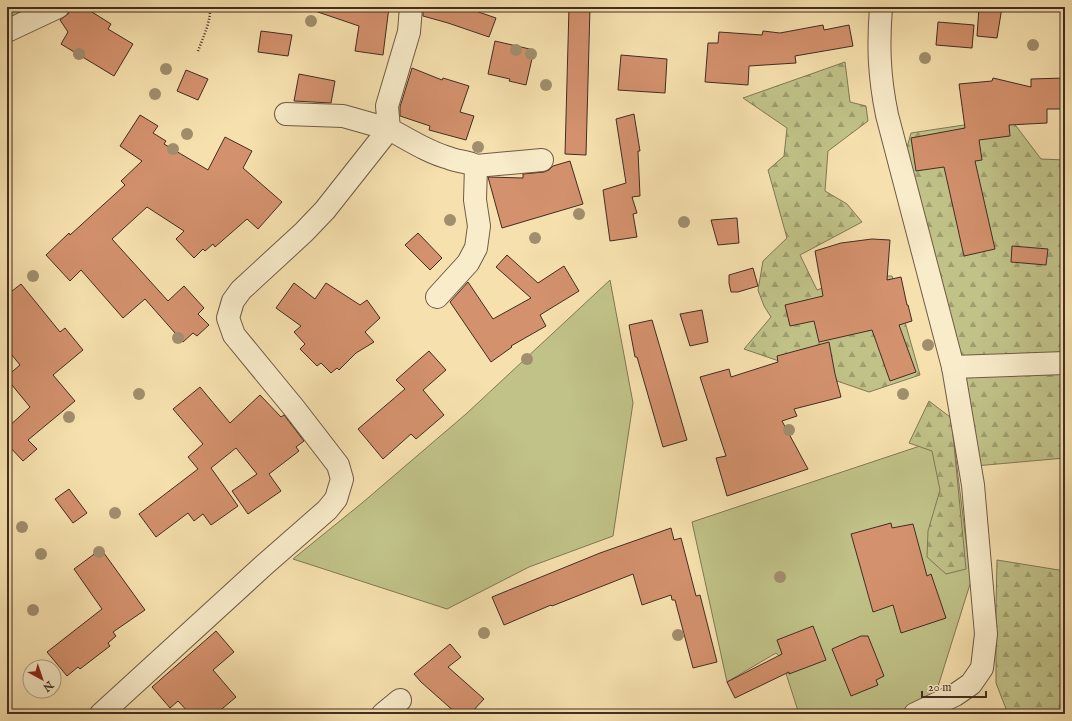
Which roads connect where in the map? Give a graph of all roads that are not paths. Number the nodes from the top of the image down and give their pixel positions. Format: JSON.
{"nodes":[{"id":1,"x":58,"y":7,"type":"edge"},
{"id":2,"x":410,"y":7,"type":"edge"},
{"id":3,"x":881,"y":7,"type":"edge"},
{"id":4,"x":7,"y":32,"type":"edge"},
{"id":5,"x":286,"y":114,"type":"dead end"},
{"id":6,"x":389,"y":129,"type":"junction"},
{"id":7,"x":542,"y":160,"type":"dead end"},
{"id":8,"x":476,"y":166,"type":"junction"},
{"id":9,"x":437,"y":297,"type":"dead end"},
{"id":10,"x":1065,"y":363,"type":"edge"},
{"id":11,"x":953,"y":367,"type":"junction"},
{"id":12,"x":400,"y":700,"type":"dead end"},
{"id":13,"x":101,"y":714,"type":"edge"},
{"id":14,"x":383,"y":714,"type":"edge"},
{"id":15,"x":915,"y":714,"type":"edge"}],
"edges":[{"from":1,"to":4,"type":"street"},
{"from":2,"to":6,"type":"street"},
{"from":3,"to":11,"type":"street"},
{"from":5,"to":6,"type":"street"},
{"from":6,"to":8,"type":"street"},
{"from":6,"to":13,"type":"street"},
{"from":7,"to":8,"type":"street"},
{"from":8,"to":9,"type":"street"},
{"from":10,"to":11,"type":"street"},
{"from":11,"to":15,"type":"street"},
{"from":12,"to":14,"type":"street"}]}
